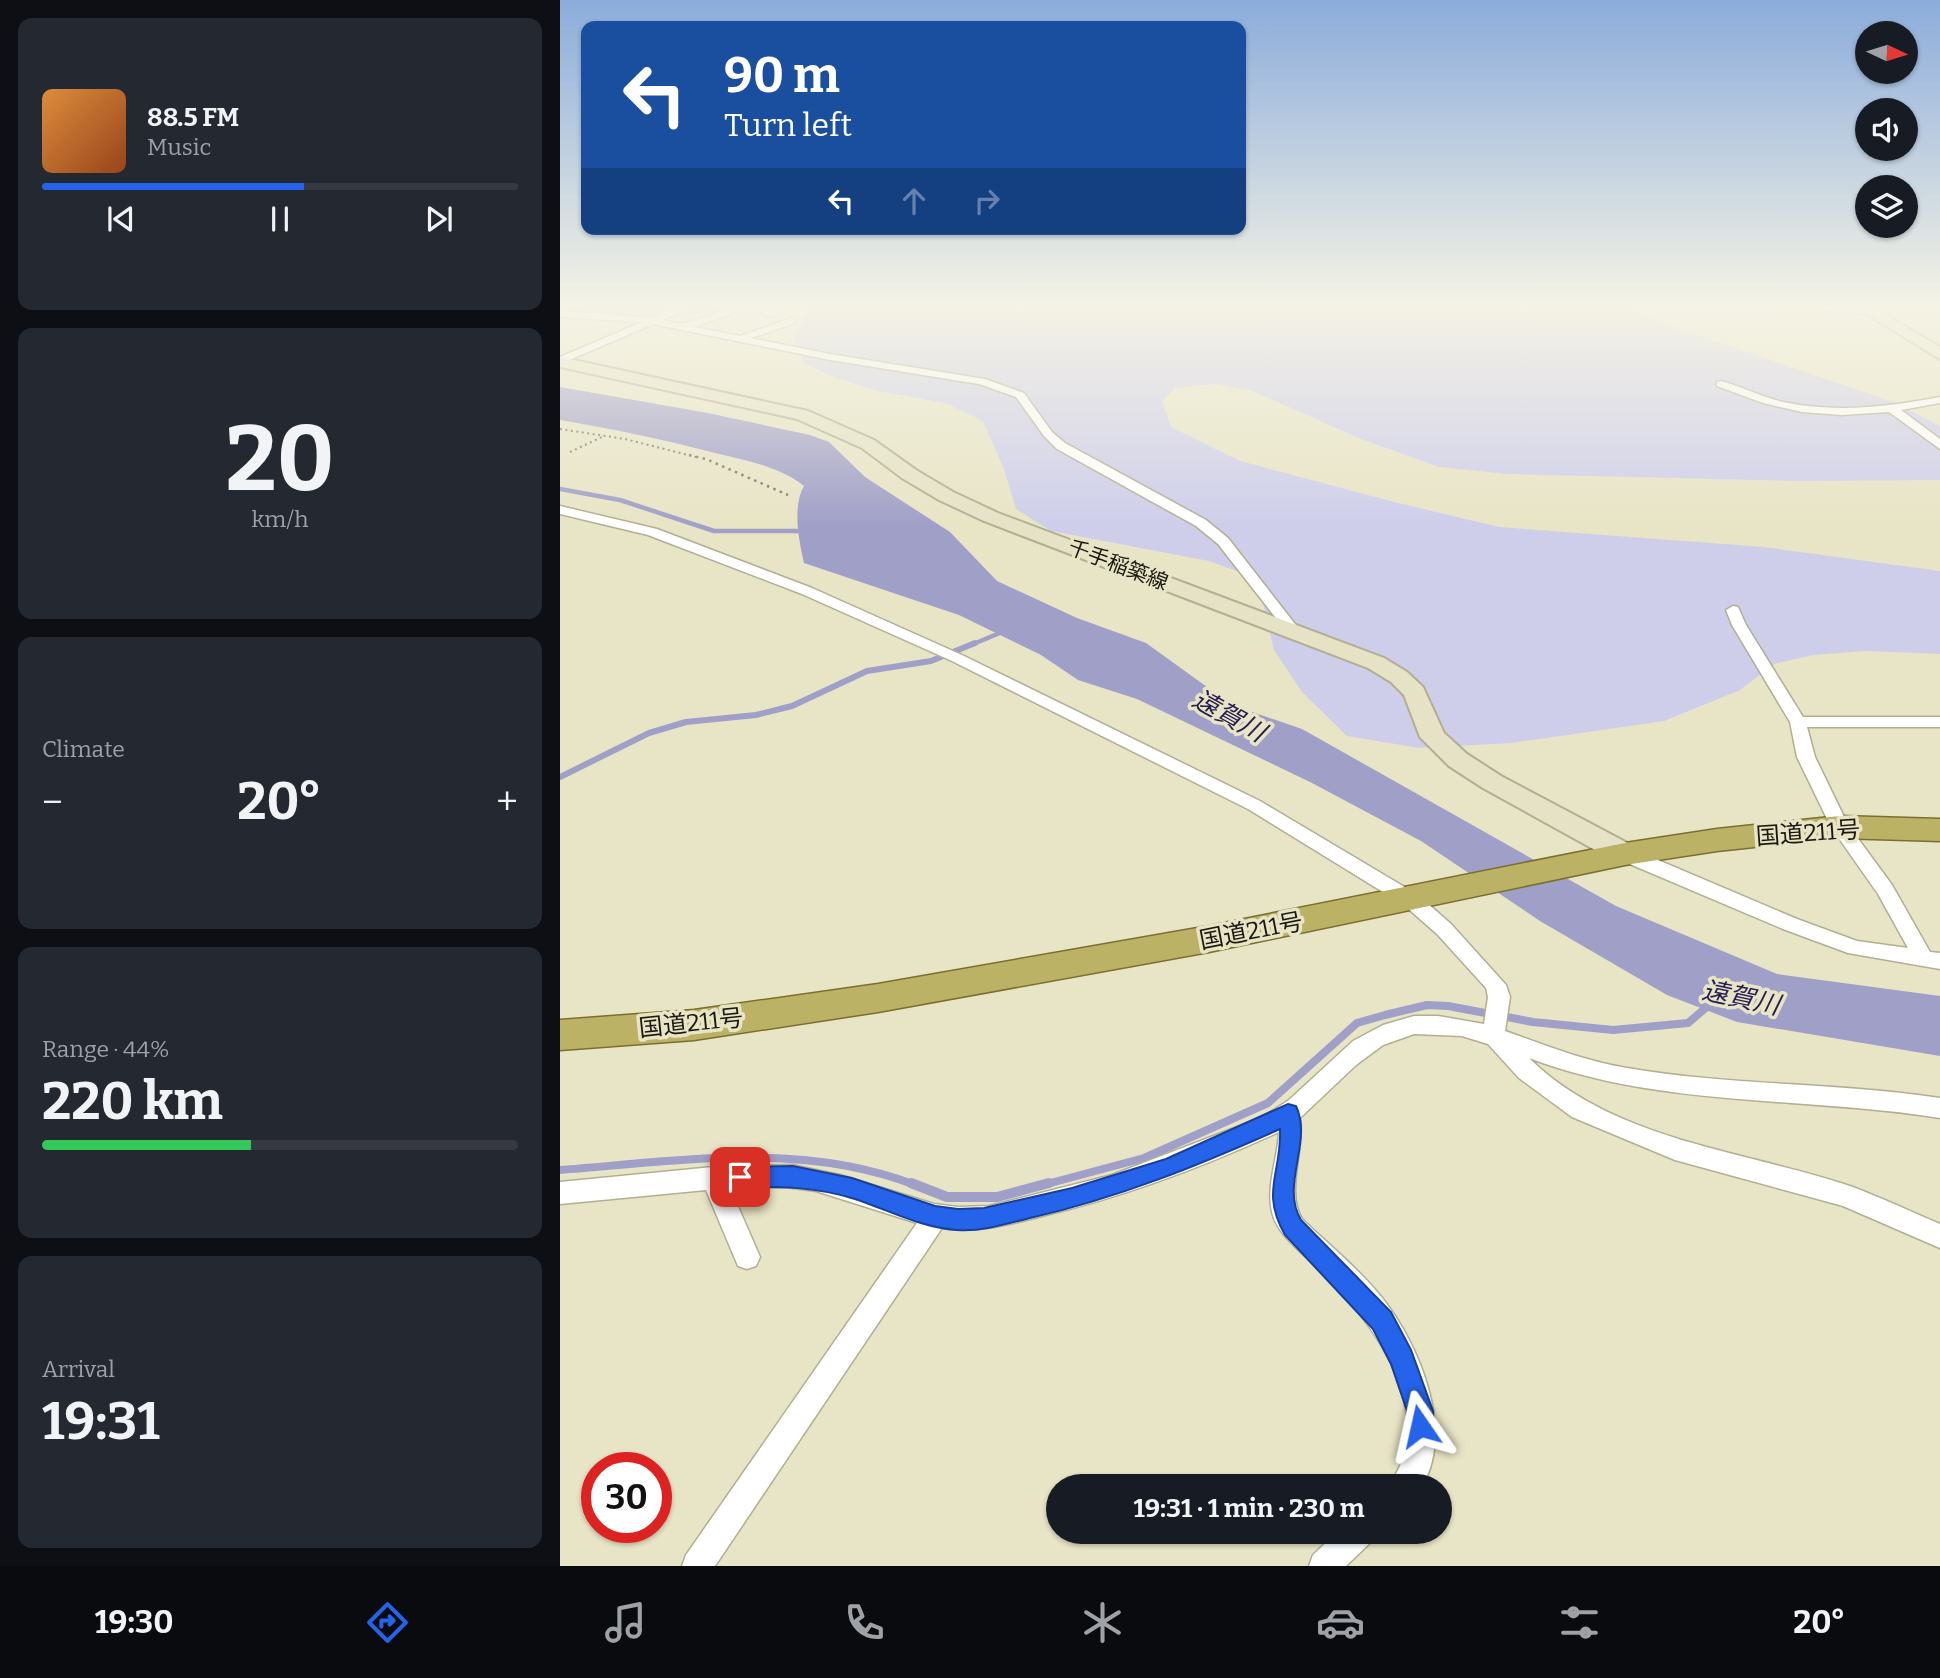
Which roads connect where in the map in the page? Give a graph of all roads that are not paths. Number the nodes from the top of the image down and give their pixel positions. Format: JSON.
{"nodes":[{"id":1,"x":644,"y":380,"type":"edge"},
{"id":2,"x":977,"y":380,"type":"edge"},
{"id":3,"x":1721,"y":384,"type":"dead end"},
{"id":4,"x":1940,"y":400,"type":"edge"},
{"id":5,"x":1892,"y":409,"type":"junction"},
{"id":6,"x":1940,"y":444,"type":"edge"},
{"id":7,"x":560,"y":510,"type":"edge"},
{"id":8,"x":1733,"y":610,"type":"dead end"},
{"id":9,"x":1295,"y":633,"type":"junction"},
{"id":10,"x":1798,"y":722,"type":"junction"},
{"id":11,"x":1940,"y":722,"type":"edge"},
{"id":12,"x":1840,"y":827,"type":"junction"},
{"id":13,"x":1940,"y":830,"type":"edge"},
{"id":14,"x":1625,"y":854,"type":"junction"},
{"id":15,"x":1422,"y":897,"type":"junction"},
{"id":16,"x":1932,"y":960,"type":"edge"},
{"id":17,"x":560,"y":1035,"type":"edge"},
{"id":18,"x":1493,"y":1037,"type":"junction"},
{"id":19,"x":1940,"y":1108,"type":"edge"},
{"id":20,"x":1288,"y":1113,"type":"junction"},
{"id":21,"x":713,"y":1178,"type":"junction"},
{"id":22,"x":560,"y":1193,"type":"edge"},
{"id":23,"x":935,"y":1217,"type":"junction"},
{"id":24,"x":1940,"y":1236,"type":"edge"},
{"id":25,"x":747,"y":1257,"type":"dead end"},
{"id":26,"x":1413,"y":1474,"type":"edge"},
{"id":27,"x":1347,"y":1544,"type":"edge"},
{"id":28,"x":697,"y":1566,"type":"edge"},
{"id":29,"x":1324,"y":1566,"type":"edge"}],
"edges":[{"from":1,"to":9,"type":"main road","name":"千手稲築線"},
{"from":2,"to":9,"type":"street"},
{"from":3,"to":5,"type":"street"},
{"from":4,"to":5,"type":"street"},
{"from":5,"to":6,"type":"street"},
{"from":7,"to":15,"type":"street"},
{"from":8,"to":10,"type":"street"},
{"from":9,"to":14,"type":"main road","name":"千手稲築線"},
{"from":10,"to":11,"type":"street"},
{"from":10,"to":12,"type":"street"},
{"from":12,"to":13,"type":"highway","name":"国道211号"},
{"from":12,"to":14,"type":"highway","name":"国道211号"},
{"from":12,"to":16,"type":"street"},
{"from":14,"to":15,"type":"highway","name":"国道211号"},
{"from":14,"to":16,"type":"street"},
{"from":15,"to":17,"type":"highway","name":"国道211号"},
{"from":15,"to":18,"type":"street"},
{"from":18,"to":19,"type":"street"},
{"from":18,"to":20,"type":"street"},
{"from":18,"to":24,"type":"street"},
{"from":20,"to":23,"type":"street"},
{"from":20,"to":26,"type":"street"},
{"from":21,"to":22,"type":"street"},
{"from":21,"to":23,"type":"street"},
{"from":21,"to":25,"type":"street"},
{"from":23,"to":28,"type":"street"},
{"from":27,"to":29,"type":"street"}]}
